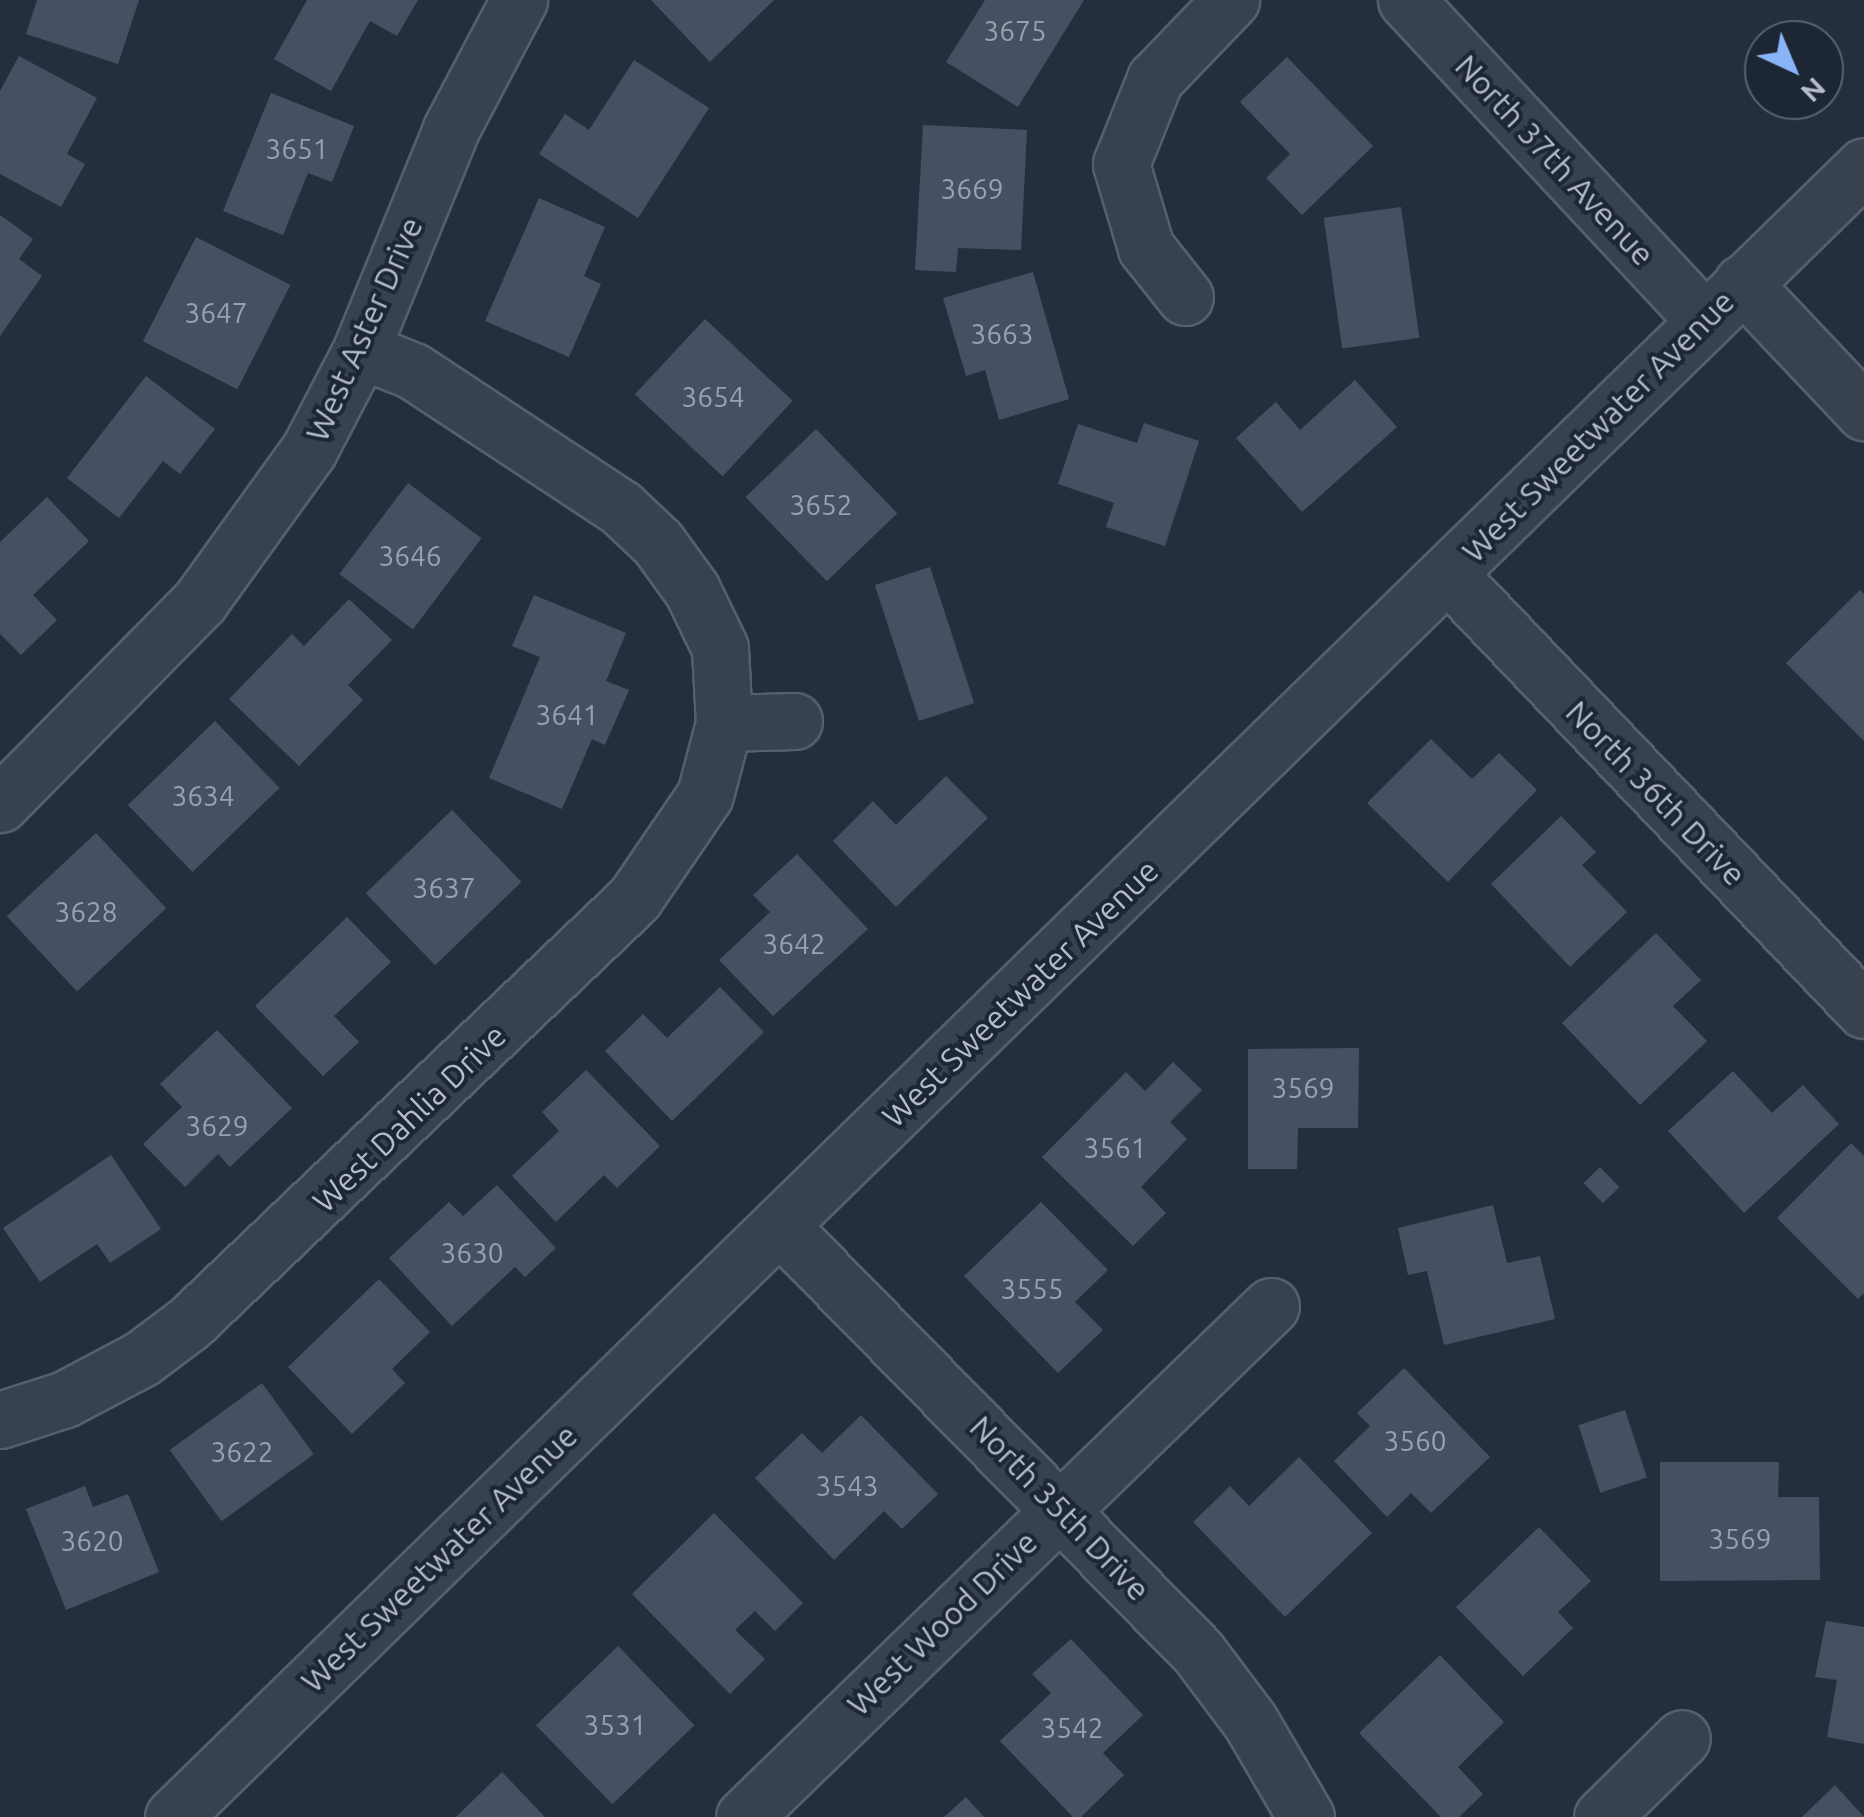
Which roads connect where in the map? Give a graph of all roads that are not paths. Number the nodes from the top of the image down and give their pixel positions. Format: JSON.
{"nodes":[{"id":1,"x":519,"y":0,"type":"edge"},
{"id":2,"x":1231,"y":0,"type":"edge"},
{"id":3,"x":1406,"y":0,"type":"edge"},
{"id":4,"x":1864,"y":166,"type":"edge"},
{"id":5,"x":1185,"y":298,"type":"dead end"},
{"id":6,"x":1723,"y":302,"type":"junction"},
{"id":7,"x":361,"y":350,"type":"junction"},
{"id":8,"x":1864,"y":412,"type":"edge"},
{"id":9,"x":1449,"y":575,"type":"junction"},
{"id":10,"x":794,"y":721,"type":"dead end"},
{"id":11,"x":724,"y":722,"type":"junction"},
{"id":12,"x":0,"y":804,"type":"edge"},
{"id":13,"x":1864,"y":1010,"type":"edge"},
{"id":14,"x":780,"y":1226,"type":"junction"},
{"id":15,"x":1271,"y":1306,"type":"dead end"},
{"id":16,"x":0,"y":1420,"type":"edge"},
{"id":17,"x":1061,"y":1507,"type":"junction"},
{"id":18,"x":1682,"y":1738,"type":"dead end"},
{"id":19,"x":173,"y":1817,"type":"edge"},
{"id":20,"x":744,"y":1817,"type":"edge"},
{"id":21,"x":1306,"y":1817,"type":"edge"},
{"id":22,"x":1602,"y":1817,"type":"edge"}],
"edges":[{"from":1,"to":7,"type":"street","name":"West Aster Drive"},
{"from":2,"to":5,"type":"street"},
{"from":3,"to":6,"type":"street","name":"North 37th Avenue"},
{"from":4,"to":6,"type":"street","name":"West Sweetwater Avenue"},
{"from":6,"to":8,"type":"street","name":"North 37th Avenue"},
{"from":6,"to":9,"type":"street","name":"West Sweetwater Avenue"},
{"from":7,"to":11,"type":"street","name":"West Dahlia Drive"},
{"from":7,"to":12,"type":"street","name":"West Aster Drive"},
{"from":9,"to":13,"type":"street","name":"North 36th Drive"},
{"from":9,"to":14,"type":"street","name":"West Sweetwater Avenue"},
{"from":10,"to":11,"type":"street"},
{"from":11,"to":16,"type":"street","name":"West Dahlia Drive"},
{"from":14,"to":17,"type":"street","name":"North 35th Drive"},
{"from":14,"to":19,"type":"street","name":"West Sweetwater Avenue"},
{"from":15,"to":17,"type":"street","name":"West Wood Drive"},
{"from":17,"to":20,"type":"street","name":"West Wood Drive"},
{"from":17,"to":21,"type":"street","name":"North 35th Drive"},
{"from":18,"to":22,"type":"street"}]}
